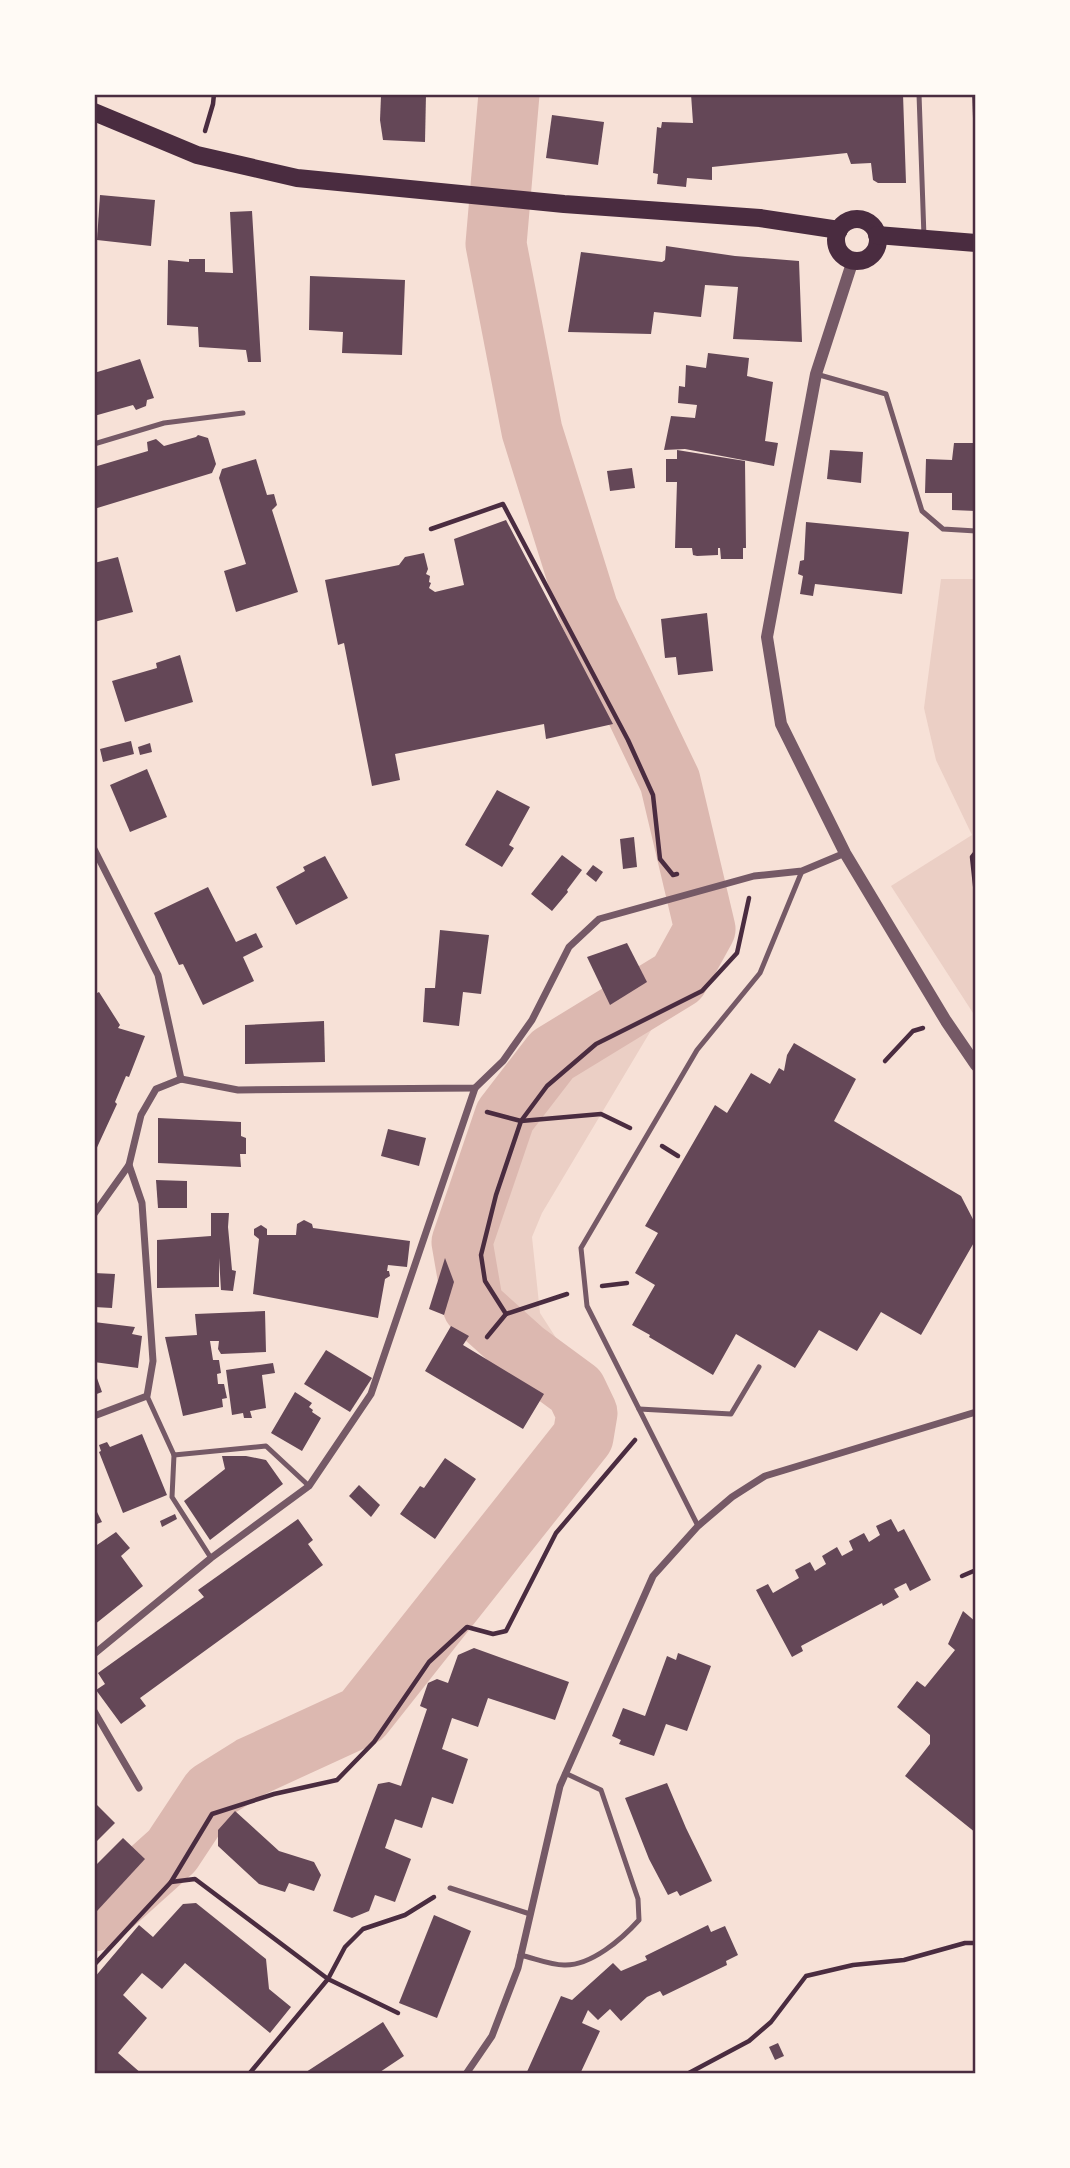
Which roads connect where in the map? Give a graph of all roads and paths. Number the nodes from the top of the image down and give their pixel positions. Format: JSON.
{"nodes":[{"id":1,"x":214,"y":94,"type":"edge"},
{"id":2,"x":919,"y":94,"type":"edge"},
{"id":3,"x":94,"y":112,"type":"edge"},
{"id":4,"x":197,"y":155,"type":"junction"},
{"id":5,"x":839,"y":230,"type":"junction"},
{"id":6,"x":877,"y":235,"type":"junction"},
{"id":7,"x":924,"y":240,"type":"junction"},
{"id":8,"x":975,"y":243,"type":"edge"},
{"id":9,"x":853,"y":260,"type":"junction"},
{"id":10,"x":816,"y":374,"type":"junction"},
{"id":11,"x":243,"y":413,"type":"dead end"},
{"id":12,"x":94,"y":444,"type":"edge"},
{"id":13,"x":431,"y":529,"type":"dead end"},
{"id":14,"x":975,"y":531,"type":"edge"},
{"id":15,"x":94,"y":849,"type":"edge"},
{"id":16,"x":975,"y":852,"type":"edge"},
{"id":17,"x":845,"y":853,"type":"junction"},
{"id":18,"x":802,"y":871,"type":"junction"},
{"id":19,"x":673,"y":875,"type":"dead end"},
{"id":20,"x":754,"y":876,"type":"junction"},
{"id":21,"x":975,"y":894,"type":"edge"},
{"id":22,"x":946,"y":1021,"type":"junction"},
{"id":23,"x":886,"y":1061,"type":"dead end"},
{"id":24,"x":975,"y":1065,"type":"edge"},
{"id":25,"x":181,"y":1079,"type":"junction"},
{"id":26,"x":475,"y":1088,"type":"junction"},
{"id":27,"x":492,"y":1114,"type":"dead end"},
{"id":28,"x":521,"y":1121,"type":"junction"},
{"id":29,"x":646,"y":1135,"type":"junction"},
{"id":30,"x":678,"y":1156,"type":"dead end"},
{"id":31,"x":129,"y":1165,"type":"junction"},
{"id":32,"x":94,"y":1214,"type":"edge"},
{"id":33,"x":585,"y":1288,"type":"junction"},
{"id":34,"x":506,"y":1314,"type":"junction"},
{"id":35,"x":487,"y":1337,"type":"dead end"},
{"id":36,"x":759,"y":1367,"type":"dead end"},
{"id":37,"x":147,"y":1396,"type":"junction"},
{"id":38,"x":639,"y":1409,"type":"junction"},
{"id":39,"x":975,"y":1412,"type":"edge"},
{"id":40,"x":94,"y":1416,"type":"edge"},
{"id":41,"x":647,"y":1426,"type":"junction"},
{"id":42,"x":174,"y":1455,"type":"junction"},
{"id":43,"x":309,"y":1486,"type":"junction"},
{"id":44,"x":698,"y":1526,"type":"junction"},
{"id":45,"x":211,"y":1558,"type":"junction"},
{"id":46,"x":975,"y":1570,"type":"edge"},
{"id":47,"x":962,"y":1576,"type":"dead end"},
{"id":48,"x":94,"y":1654,"type":"edge"},
{"id":49,"x":94,"y":1711,"type":"edge"},
{"id":50,"x":565,"y":1773,"type":"junction"},
{"id":51,"x":139,"y":1788,"type":"dead end"},
{"id":52,"x":172,"y":1882,"type":"junction"},
{"id":53,"x":450,"y":1888,"type":"joint"},
{"id":54,"x":530,"y":1913,"type":"junction"},
{"id":55,"x":975,"y":1943,"type":"edge"},
{"id":56,"x":520,"y":1955,"type":"junction"},
{"id":57,"x":94,"y":1965,"type":"edge"},
{"id":58,"x":328,"y":1979,"type":"junction"},
{"id":59,"x":398,"y":2013,"type":"dead end"},
{"id":60,"x":249,"y":2074,"type":"edge"},
{"id":61,"x":466,"y":2074,"type":"edge"},
{"id":62,"x":687,"y":2074,"type":"edge"}],
"edges":[{"from":1,"to":4,"type":"path"},
{"from":2,"to":7,"type":"lane"},
{"from":3,"to":4,"type":"main road"},
{"from":4,"to":5,"type":"main road"},
{"from":5,"to":6,"type":"main road"},
{"from":5,"to":9,"type":"main road"},
{"from":6,"to":7,"type":"main road"},
{"from":6,"to":9,"type":"main road"},
{"from":7,"to":8,"type":"main road"},
{"from":9,"to":10,"type":"street"},
{"from":10,"to":14,"type":"lane"},
{"from":10,"to":17,"type":"street"},
{"from":11,"to":12,"type":"lane"},
{"from":13,"to":19,"type":"path"},
{"from":15,"to":25,"type":"street"},
{"from":16,"to":21,"type":"path"},
{"from":17,"to":18,"type":"street"},
{"from":17,"to":22,"type":"street"},
{"from":18,"to":20,"type":"street"},
{"from":18,"to":29,"type":"lane"},
{"from":20,"to":26,"type":"street"},
{"from":20,"to":28,"type":"path"},
{"from":22,"to":23,"type":"path"},
{"from":22,"to":24,"type":"street"},
{"from":25,"to":26,"type":"street"},
{"from":25,"to":31,"type":"street"},
{"from":26,"to":43,"type":"street"},
{"from":27,"to":28,"type":"path"},
{"from":28,"to":29,"type":"path"},
{"from":28,"to":34,"type":"path"},
{"from":29,"to":30,"type":"path"},
{"from":29,"to":33,"type":"lane"},
{"from":31,"to":32,"type":"street"},
{"from":31,"to":37,"type":"street"},
{"from":33,"to":34,"type":"path"},
{"from":33,"to":38,"type":"lane"},
{"from":34,"to":35,"type":"path"},
{"from":36,"to":38,"type":"lane"},
{"from":37,"to":40,"type":"street"},
{"from":37,"to":42,"type":"lane"},
{"from":38,"to":41,"type":"lane"},
{"from":39,"to":44,"type":"street"},
{"from":41,"to":44,"type":"lane"},
{"from":41,"to":52,"type":"path"},
{"from":42,"to":43,"type":"lane"},
{"from":42,"to":45,"type":"lane"},
{"from":43,"to":45,"type":"street"},
{"from":44,"to":50,"type":"street"},
{"from":45,"to":48,"type":"street"},
{"from":46,"to":47,"type":"path"},
{"from":49,"to":51,"type":"street"},
{"from":50,"to":54,"type":"street"},
{"from":50,"to":56,"type":"lane"},
{"from":52,"to":57,"type":"path"},
{"from":52,"to":58,"type":"path"},
{"from":53,"to":54,"type":"lane"},
{"from":53,"to":58,"type":"path"},
{"from":54,"to":56,"type":"street"},
{"from":55,"to":62,"type":"path"},
{"from":56,"to":61,"type":"street"},
{"from":58,"to":59,"type":"path"},
{"from":58,"to":60,"type":"path"}]}
